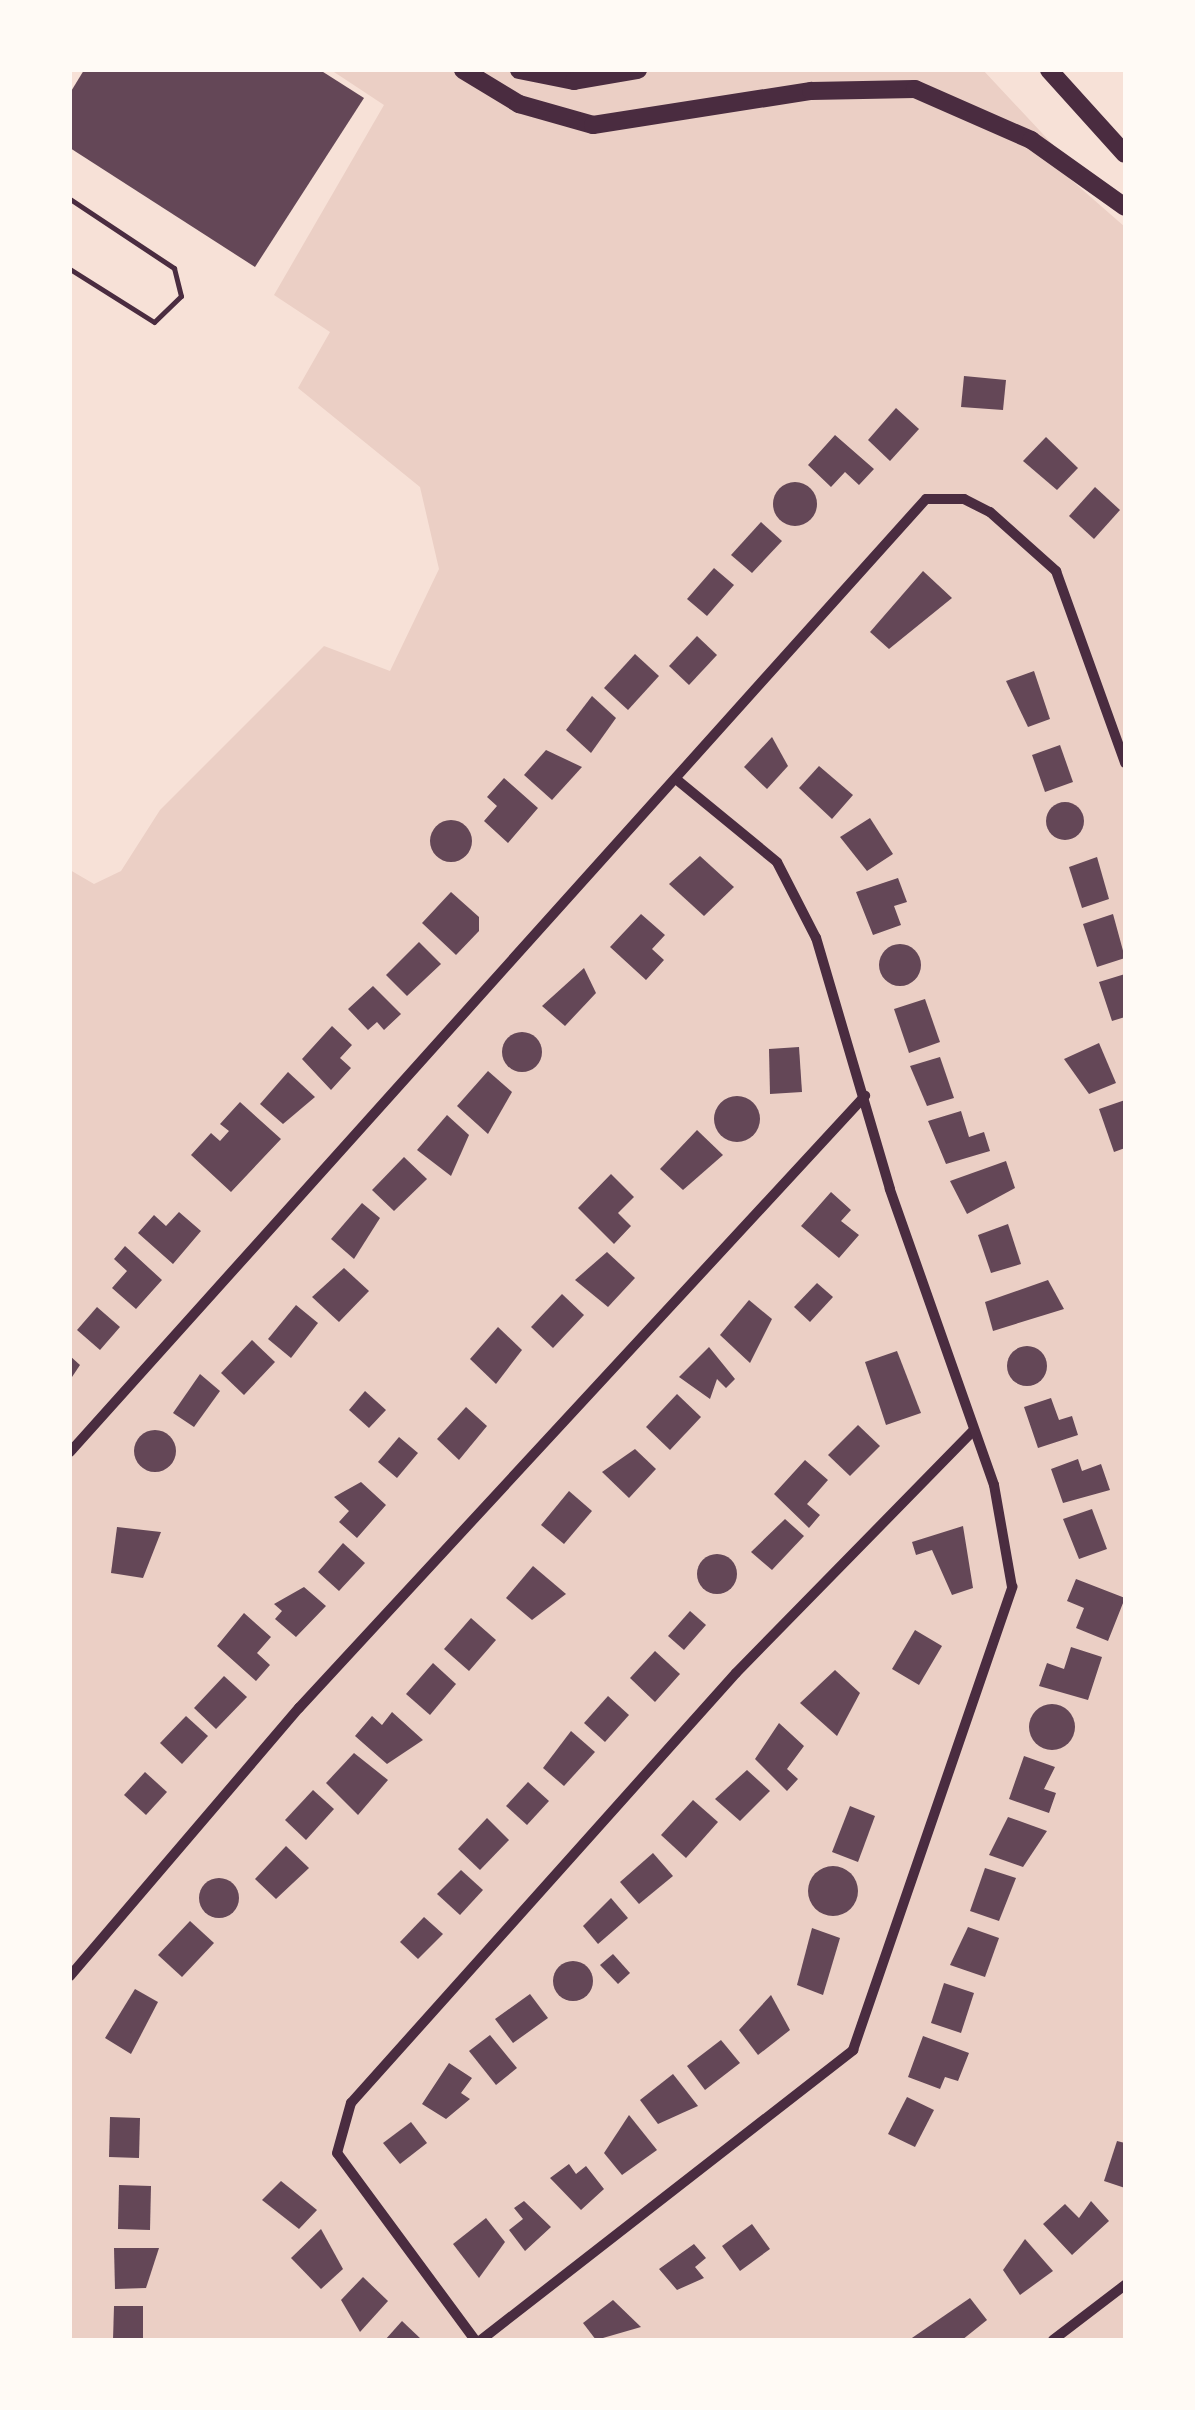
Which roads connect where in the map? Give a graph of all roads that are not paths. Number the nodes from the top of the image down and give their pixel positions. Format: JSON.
{"nodes":[{"id":1,"x":463,"y":70,"type":"edge"},
{"id":2,"x":519,"y":70,"type":"edge"},
{"id":3,"x":638,"y":70,"type":"edge"},
{"id":4,"x":1049,"y":70,"type":"edge"},
{"id":5,"x":1125,"y":154,"type":"edge"},
{"id":6,"x":70,"y":199,"type":"edge"},
{"id":7,"x":1125,"y":208,"type":"edge"},
{"id":8,"x":70,"y":269,"type":"edge"},
{"id":9,"x":1125,"y":763,"type":"edge"},
{"id":10,"x":676,"y":780,"type":"junction"},
{"id":11,"x":865,"y":1096,"type":"junction"},
{"id":12,"x":974,"y":1430,"type":"junction"},
{"id":13,"x":70,"y":1452,"type":"edge"},
{"id":14,"x":70,"y":1976,"type":"edge"},
{"id":15,"x":1125,"y":2285,"type":"edge"},
{"id":16,"x":478,"y":2340,"type":"edge"},
{"id":17,"x":1053,"y":2340,"type":"edge"}],
"edges":[{"from":1,"to":7,"type":"highway"},
{"from":2,"to":3,"type":"highway"},
{"from":4,"to":5,"type":"highway"},
{"from":6,"to":8,"type":"lane"},
{"from":9,"to":10,"type":"street"},
{"from":10,"to":11,"type":"street"},
{"from":10,"to":13,"type":"street"},
{"from":11,"to":12,"type":"street"},
{"from":11,"to":14,"type":"street"},
{"from":12,"to":16,"type":"street"},
{"from":12,"to":16,"type":"street"},
{"from":15,"to":17,"type":"street"}]}
